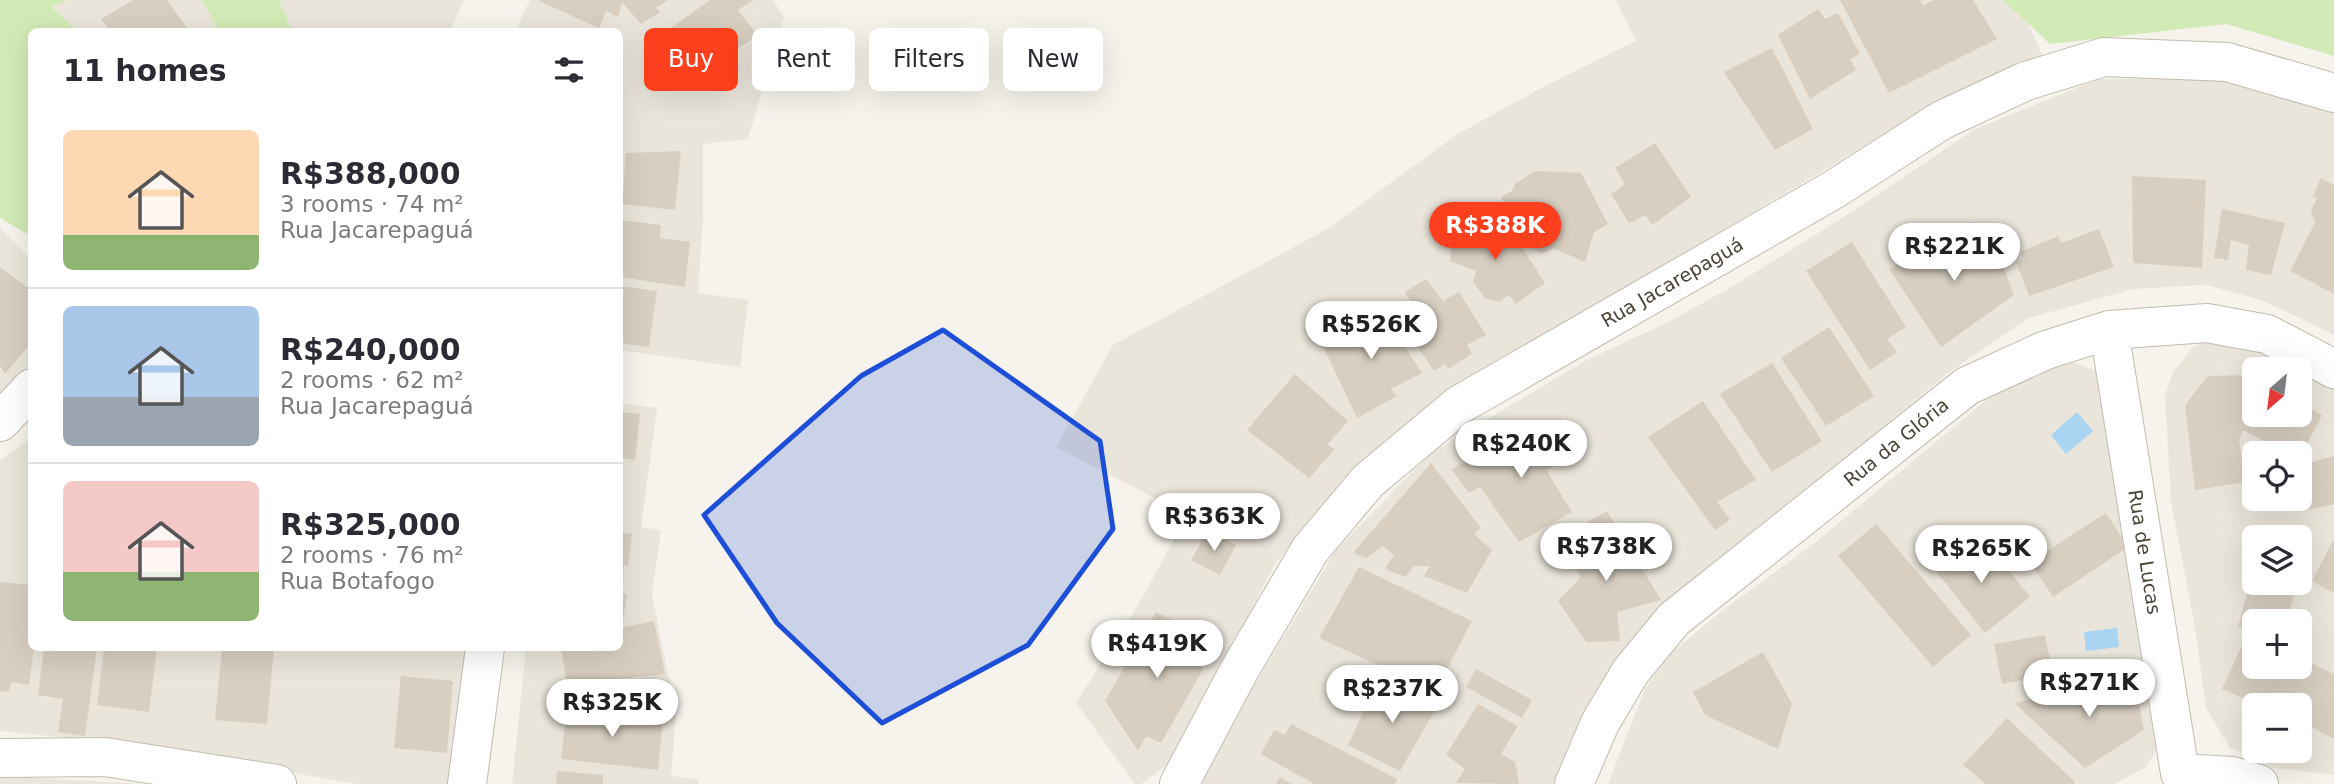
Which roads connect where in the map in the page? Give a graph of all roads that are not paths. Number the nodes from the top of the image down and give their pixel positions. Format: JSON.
{"nodes":[{"id":1,"x":2334,"y":93,"type":"edge"},
{"id":2,"x":2109,"y":330,"type":"junction"},
{"id":3,"x":2334,"y":369,"type":"edge"},
{"id":4,"x":28,"y":392,"type":"edge"},
{"id":5,"x":0,"y":422,"type":"edge"},
{"id":6,"x":485,"y":651,"type":"edge"},
{"id":7,"x":0,"y":758,"type":"edge"},
{"id":8,"x":2170,"y":779,"type":"edge"},
{"id":9,"x":277,"y":784,"type":"edge"},
{"id":10,"x":467,"y":784,"type":"edge"},
{"id":11,"x":1179,"y":784,"type":"edge"},
{"id":12,"x":1574,"y":784,"type":"edge"},
{"id":13,"x":2259,"y":784,"type":"edge"}],
"edges":[{"from":1,"to":11,"type":"street","name":"Rua Jacarepaguá"},
{"from":2,"to":3,"type":"street","name":"Rua da Glória"},
{"from":2,"to":8,"type":"street","name":"Rua de Lucas"},
{"from":2,"to":12,"type":"street","name":"Rua da Glória"},
{"from":4,"to":5,"type":"street"},
{"from":6,"to":10,"type":"street"},
{"from":7,"to":9,"type":"street"},
{"from":8,"to":13,"type":"street"}]}
